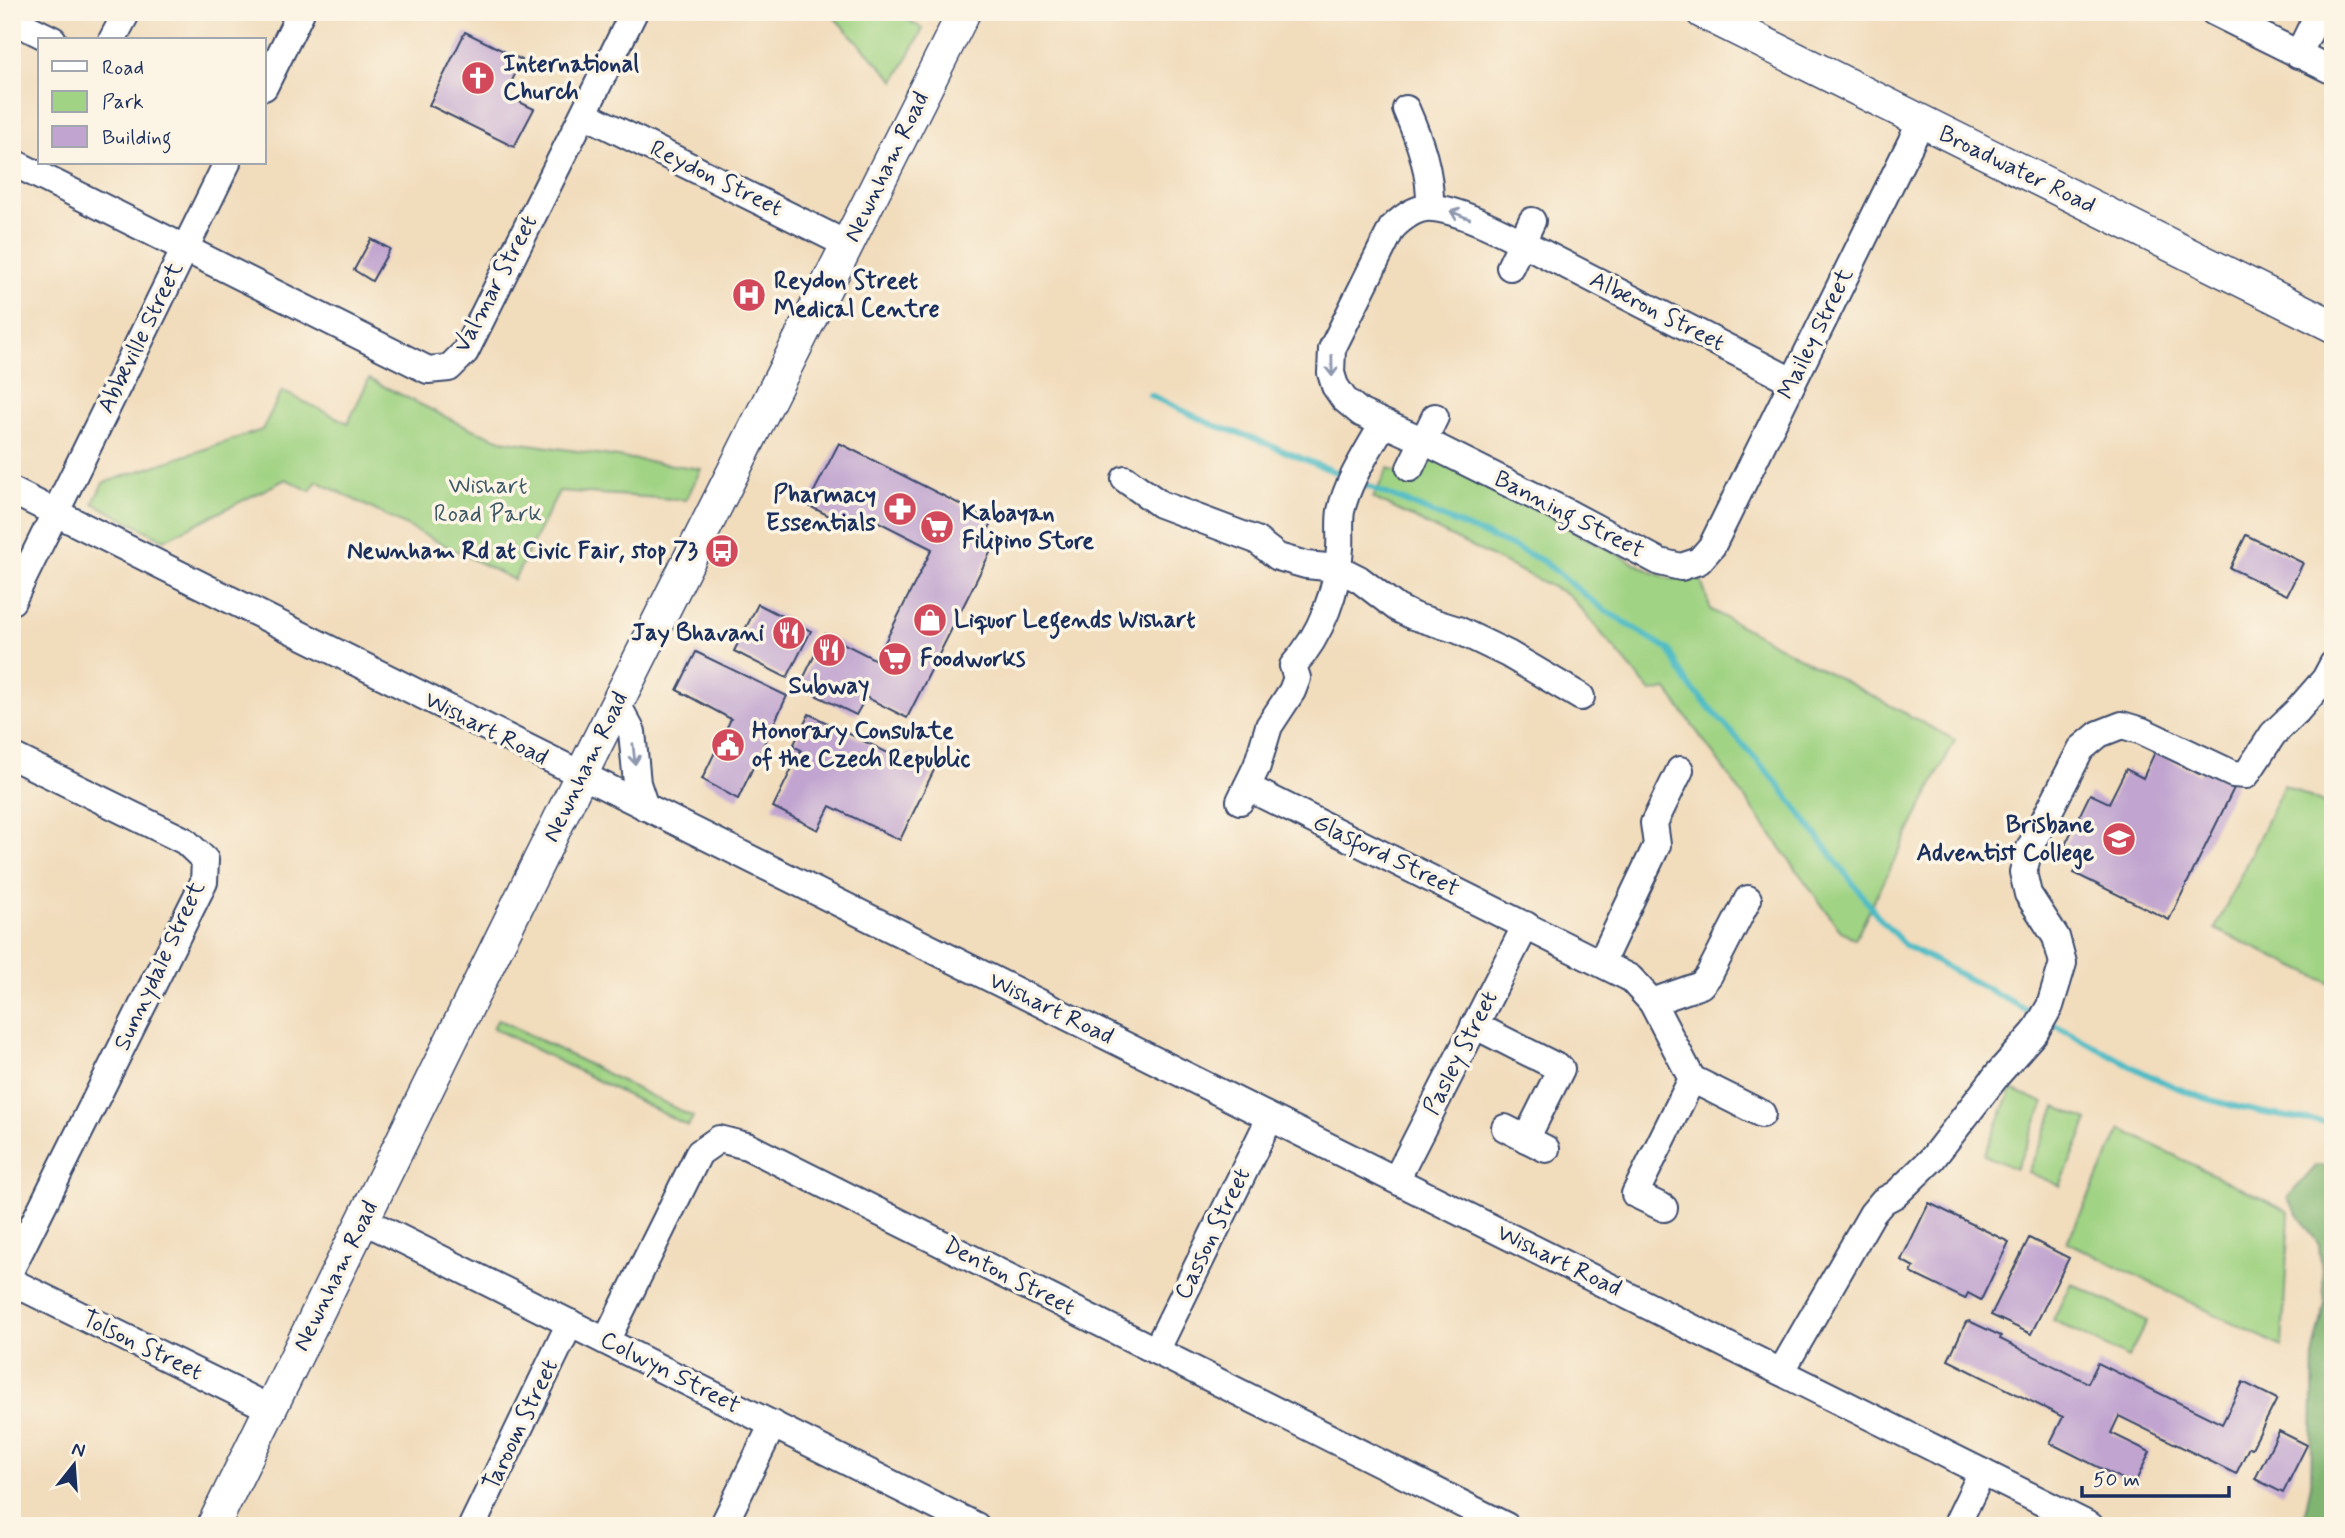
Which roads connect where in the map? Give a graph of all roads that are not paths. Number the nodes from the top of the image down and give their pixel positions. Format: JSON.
{"nodes":[{"id":1,"x":127,"y":12,"type":"edge"},
{"id":2,"x":634,"y":12,"type":"edge"},
{"id":3,"x":964,"y":12,"type":"edge"},
{"id":4,"x":1702,"y":12,"type":"edge"},
{"id":5,"x":2214,"y":12,"type":"edge"},
{"id":6,"x":2319,"y":12,"type":"edge"},
{"id":7,"x":294,"y":15,"type":"edge"},
{"id":8,"x":12,"y":20,"type":"edge"},
{"id":9,"x":49,"y":38,"type":"edge"},
{"id":10,"x":114,"y":38,"type":"edge"},
{"id":11,"x":2298,"y":55,"type":"junction"},
{"id":12,"x":2333,"y":71,"type":"edge"},
{"id":13,"x":266,"y":82,"type":"edge"},
{"id":14,"x":1406,"y":109,"type":"dead end"},
{"id":15,"x":584,"y":114,"type":"junction"},
{"id":16,"x":1921,"y":122,"type":"junction"},
{"id":17,"x":12,"y":162,"type":"edge"},
{"id":18,"x":227,"y":164,"type":"edge"},
{"id":19,"x":47,"y":170,"type":"edge"},
{"id":20,"x":1430,"y":207,"type":"junction"},
{"id":21,"x":1527,"y":232,"type":"junction"},
{"id":22,"x":848,"y":245,"type":"junction"},
{"id":23,"x":185,"y":249,"type":"junction"},
{"id":24,"x":1510,"y":267,"type":"dead end"},
{"id":25,"x":2333,"y":326,"type":"edge"},
{"id":26,"x":1792,"y":381,"type":"junction"},
{"id":27,"x":1435,"y":417,"type":"dead end"},
{"id":28,"x":1383,"y":424,"type":"junction"},
{"id":29,"x":1424,"y":441,"type":"junction"},
{"id":30,"x":1410,"y":468,"type":"dead end"},
{"id":31,"x":1125,"y":479,"type":"dead end"},
{"id":32,"x":12,"y":491,"type":"edge"},
{"id":33,"x":55,"y":513,"type":"junction"},
{"id":34,"x":1712,"y":546,"type":"joint"},
{"id":35,"x":1337,"y":568,"type":"junction"},
{"id":36,"x":12,"y":601,"type":"edge"},
{"id":37,"x":2333,"y":664,"type":"edge"},
{"id":38,"x":1581,"y":697,"type":"dead end"},
{"id":39,"x":617,"y":704,"type":"junction"},
{"id":40,"x":12,"y":756,"type":"edge"},
{"id":41,"x":1680,"y":770,"type":"dead end"},
{"id":42,"x":581,"y":776,"type":"junction"},
{"id":43,"x":645,"y":807,"type":"junction"},
{"id":44,"x":1748,"y":899,"type":"dead end"},
{"id":45,"x":1525,"y":925,"type":"junction"},
{"id":46,"x":1601,"y":963,"type":"junction"},
{"id":47,"x":1652,"y":1002,"type":"junction"},
{"id":48,"x":1474,"y":1026,"type":"junction"},
{"id":49,"x":1692,"y":1079,"type":"junction"},
{"id":50,"x":1762,"y":1114,"type":"dead end"},
{"id":51,"x":1270,"y":1118,"type":"junction"},
{"id":52,"x":1526,"y":1138,"type":"dead end"},
{"id":53,"x":1396,"y":1180,"type":"junction"},
{"id":54,"x":1664,"y":1208,"type":"dead end"},
{"id":55,"x":363,"y":1220,"type":"junction"},
{"id":56,"x":12,"y":1267,"type":"edge"},
{"id":57,"x":12,"y":1282,"type":"edge"},
{"id":58,"x":570,"y":1323,"type":"junction"},
{"id":59,"x":606,"y":1341,"type":"junction"},
{"id":60,"x":1156,"y":1350,"type":"junction"},
{"id":61,"x":1781,"y":1372,"type":"junction"},
{"id":62,"x":271,"y":1409,"type":"junction"},
{"id":63,"x":773,"y":1424,"type":"junction"},
{"id":64,"x":1982,"y":1472,"type":"junction"},
{"id":65,"x":974,"y":1525,"type":"edge"},
{"id":66,"x":214,"y":1526,"type":"edge"},
{"id":67,"x":472,"y":1526,"type":"edge"},
{"id":68,"x":723,"y":1526,"type":"edge"},
{"id":69,"x":1506,"y":1526,"type":"edge"},
{"id":70,"x":1956,"y":1526,"type":"edge"},
{"id":71,"x":2090,"y":1526,"type":"edge"}],
"edges":[{"from":1,"to":10,"type":"street"},
{"from":2,"to":15,"type":"street","name":"Valmar Street"},
{"from":3,"to":22,"type":"main road","name":"Newnham Road"},
{"from":4,"to":16,"type":"main road","name":"Broadwater Road"},
{"from":5,"to":11,"type":"street"},
{"from":6,"to":11,"type":"street"},
{"from":7,"to":13,"type":"street"},
{"from":8,"to":9,"type":"street"},
{"from":11,"to":12,"type":"street"},
{"from":14,"to":20,"type":"street"},
{"from":15,"to":22,"type":"street","name":"Reydon Street"},
{"from":15,"to":23,"type":"street","name":"Valmar Street"},
{"from":16,"to":25,"type":"main road","name":"Broadwater Road"},
{"from":16,"to":26,"type":"street","name":"Mailey Street"},
{"from":17,"to":19,"type":"street","name":"Valmar Street"},
{"from":18,"to":23,"type":"street","name":"Abbeville Street"},
{"from":19,"to":23,"type":"street","name":"Valmar Street"},
{"from":21,"to":20,"type":"street","name":"Alberon Street","one_way":true},
{"from":20,"to":28,"type":"street","name":"Banning Street","one_way":true},
{"from":21,"to":24,"type":"street"},
{"from":21,"to":26,"type":"street","name":"Alberon Street"},
{"from":22,"to":39,"type":"main road","name":"Newnham Road"},
{"from":23,"to":33,"type":"street","name":"Abbeville Street"},
{"from":26,"to":34,"type":"street","name":"Mailey Street"},
{"from":27,"to":29,"type":"street"},
{"from":28,"to":29,"type":"street","name":"Banning Street"},
{"from":28,"to":35,"type":"street"},
{"from":29,"to":30,"type":"street"},
{"from":29,"to":34,"type":"street","name":"Banning Street"},
{"from":31,"to":35,"type":"street"},
{"from":32,"to":33,"type":"street","name":"Wishart Road"},
{"from":33,"to":36,"type":"street","name":"Abbeville Street"},
{"from":33,"to":42,"type":"street","name":"Wishart Road"},
{"from":35,"to":38,"type":"street"},
{"from":35,"to":45,"type":"street","name":"Glasford Street"},
{"from":37,"to":61,"type":"street"},
{"from":39,"to":42,"type":"main road","name":"Newnham Road"},
{"from":39,"to":43,"type":"street","one_way":true},
{"from":40,"to":56,"type":"street","name":"Sunnydale Street"},
{"from":41,"to":46,"type":"street"},
{"from":42,"to":43,"type":"street","name":"Wishart Road"},
{"from":42,"to":55,"type":"main road","name":"Newnham Road"},
{"from":43,"to":51,"type":"street","name":"Wishart Road"},
{"from":44,"to":47,"type":"street"},
{"from":45,"to":46,"type":"street","name":"Glasford Street"},
{"from":45,"to":48,"type":"street","name":"Pasley Street"},
{"from":46,"to":47,"type":"street","name":"Glasford Street"},
{"from":47,"to":49,"type":"street","name":"Glasford Street"},
{"from":48,"to":52,"type":"street"},
{"from":48,"to":53,"type":"street","name":"Pasley Street"},
{"from":49,"to":50,"type":"street"},
{"from":49,"to":54,"type":"street"},
{"from":51,"to":53,"type":"street","name":"Wishart Road"},
{"from":51,"to":60,"type":"street","name":"Casson Street"},
{"from":53,"to":61,"type":"street","name":"Wishart Road"},
{"from":55,"to":58,"type":"street","name":"Colwyn Street"},
{"from":55,"to":62,"type":"main road","name":"Newnham Road"},
{"from":57,"to":62,"type":"street","name":"Tolson Street"},
{"from":58,"to":59,"type":"street","name":"Colwyn Street"},
{"from":58,"to":67,"type":"street","name":"Taroom Street"},
{"from":59,"to":60,"type":"street","name":"Denton Street"},
{"from":59,"to":63,"type":"street","name":"Colwyn Street"},
{"from":60,"to":69,"type":"street","name":"Denton Street"},
{"from":61,"to":64,"type":"street","name":"Wishart Road"},
{"from":62,"to":66,"type":"main road","name":"Newnham Road"},
{"from":63,"to":65,"type":"street","name":"Colwyn Street"},
{"from":63,"to":68,"type":"street"},
{"from":64,"to":70,"type":"street"},
{"from":64,"to":71,"type":"street","name":"Wishart Road"}]}
